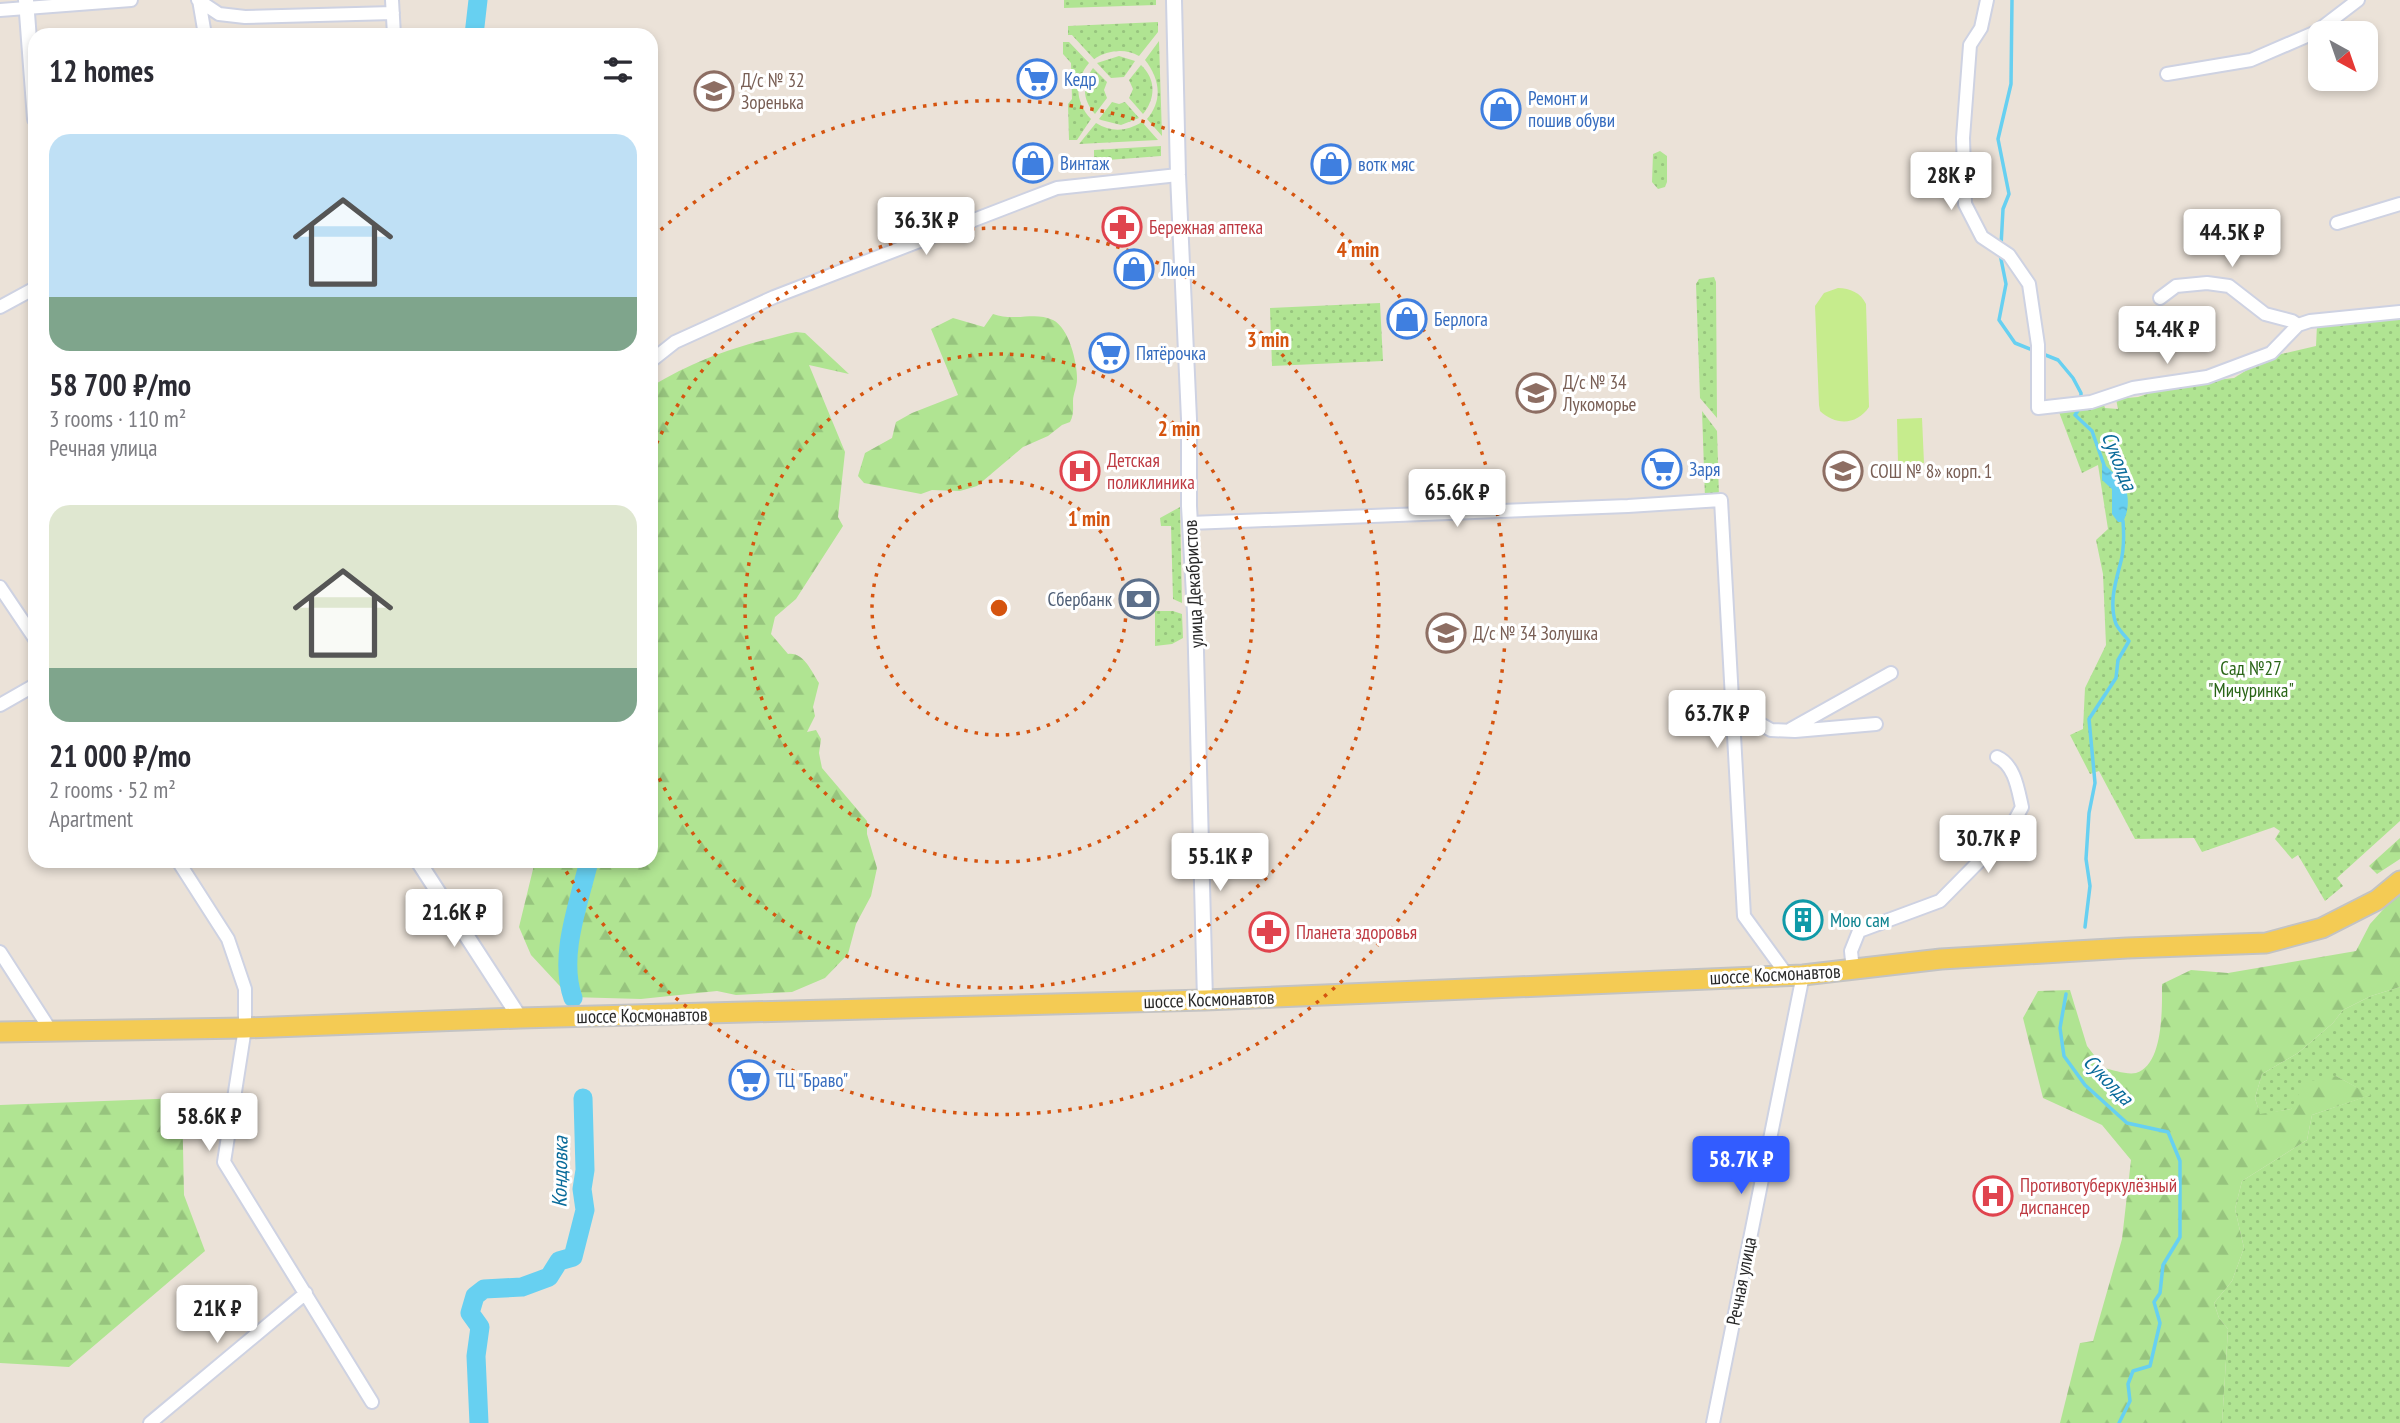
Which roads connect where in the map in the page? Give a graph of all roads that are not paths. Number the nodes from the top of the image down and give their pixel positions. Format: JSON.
{"nodes":[{"id":1,"x":131,"y":0,"type":"edge"},
{"id":2,"x":199,"y":0,"type":"edge"},
{"id":3,"x":1174,"y":0,"type":"edge"},
{"id":4,"x":1986,"y":0,"type":"edge"},
{"id":5,"x":2358,"y":0,"type":"edge"},
{"id":6,"x":26,"y":4,"type":"edge"},
{"id":7,"x":393,"y":7,"type":"edge"},
{"id":8,"x":0,"y":10,"type":"edge"},
{"id":9,"x":204,"y":28,"type":"edge"},
{"id":10,"x":394,"y":28,"type":"edge"},
{"id":11,"x":28,"y":30,"type":"edge"},
{"id":12,"x":2167,"y":74,"type":"dead end"},
{"id":13,"x":1178,"y":175,"type":"junction"},
{"id":14,"x":2400,"y":204,"type":"edge"},
{"id":15,"x":2337,"y":223,"type":"dead end"},
{"id":16,"x":28,"y":292,"type":"edge"},
{"id":17,"x":2160,"y":299,"type":"dead end"},
{"id":18,"x":0,"y":307,"type":"edge"},
{"id":19,"x":2400,"y":312,"type":"edge"},
{"id":20,"x":2298,"y":325,"type":"junction"},
{"id":21,"x":658,"y":353,"type":"edge"},
{"id":22,"x":1190,"y":523,"type":"junction"},
{"id":23,"x":0,"y":587,"type":"edge"},
{"id":24,"x":28,"y":629,"type":"edge"},
{"id":25,"x":1891,"y":673,"type":"dead end"},
{"id":26,"x":28,"y":689,"type":"edge"},
{"id":27,"x":0,"y":705,"type":"edge"},
{"id":28,"x":1732,"y":722,"type":"junction"},
{"id":29,"x":1876,"y":724,"type":"dead end"},
{"id":30,"x":1787,"y":731,"type":"junction"},
{"id":31,"x":1997,"y":757,"type":"dead end"},
{"id":32,"x":182,"y":868,"type":"edge"},
{"id":33,"x":423,"y":868,"type":"edge"},
{"id":34,"x":2400,"y":881,"type":"edge"},
{"id":35,"x":0,"y":952,"type":"edge"},
{"id":36,"x":1853,"y":970,"type":"junction"},
{"id":37,"x":1795,"y":975,"type":"junction"},
{"id":38,"x":1205,"y":1000,"type":"junction"},
{"id":39,"x":520,"y":1018,"type":"junction"},
{"id":40,"x":245,"y":1028,"type":"junction"},
{"id":41,"x":51,"y":1031,"type":"junction"},
{"id":42,"x":0,"y":1032,"type":"edge"},
{"id":43,"x":306,"y":1293,"type":"junction"},
{"id":44,"x":372,"y":1402,"type":"dead end"},
{"id":45,"x":150,"y":1423,"type":"edge"},
{"id":46,"x":1713,"y":1423,"type":"edge"}],
"edges":[{"from":1,"to":6,"type":"street"},
{"from":2,"to":7,"type":"street"},
{"from":2,"to":9,"type":"street"},
{"from":3,"to":13,"type":"street","name":"улица Декабристов"},
{"from":4,"to":20,"type":"street"},
{"from":5,"to":12,"type":"street"},
{"from":6,"to":8,"type":"street"},
{"from":6,"to":11,"type":"street"},
{"from":7,"to":10,"type":"street"},
{"from":13,"to":21,"type":"street"},
{"from":13,"to":22,"type":"street","name":"улица Декабристов"},
{"from":14,"to":15,"type":"street"},
{"from":16,"to":18,"type":"street"},
{"from":17,"to":20,"type":"street"},
{"from":19,"to":20,"type":"street"},
{"from":22,"to":28,"type":"street"},
{"from":22,"to":38,"type":"street","name":"улица Декабристов"},
{"from":23,"to":24,"type":"street"},
{"from":25,"to":30,"type":"street"},
{"from":26,"to":27,"type":"street"},
{"from":28,"to":30,"type":"street"},
{"from":28,"to":37,"type":"street"},
{"from":29,"to":30,"type":"street"},
{"from":31,"to":36,"type":"street"},
{"from":32,"to":40,"type":"street"},
{"from":33,"to":39,"type":"street"},
{"from":34,"to":36,"type":"main road","name":"шоссе Космонавтов"},
{"from":35,"to":41,"type":"street"},
{"from":36,"to":37,"type":"main road","name":"шоссе Космонавтов"},
{"from":37,"to":38,"type":"main road","name":"шоссе Космонавтов"},
{"from":37,"to":46,"type":"street","name":"Речная улица"},
{"from":38,"to":39,"type":"main road","name":"шоссе Космонавтов"},
{"from":39,"to":40,"type":"main road","name":"шоссе Космонавтов"},
{"from":40,"to":41,"type":"main road","name":"шоссе Космонавтов"},
{"from":40,"to":43,"type":"street"},
{"from":41,"to":42,"type":"main road","name":"шоссе Космонавтов"},
{"from":43,"to":44,"type":"street"},
{"from":43,"to":45,"type":"street"}]}
